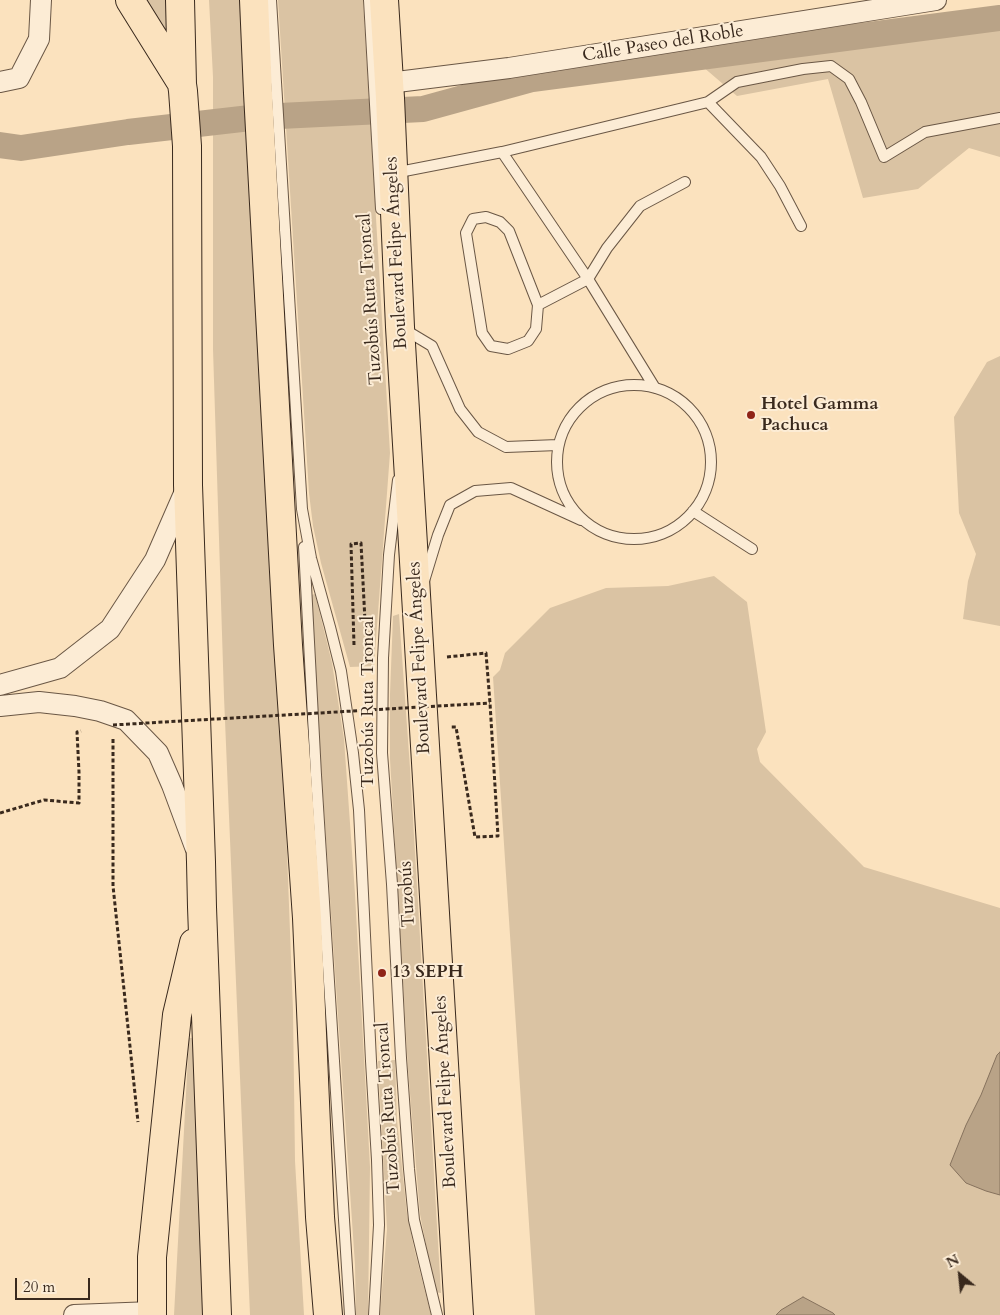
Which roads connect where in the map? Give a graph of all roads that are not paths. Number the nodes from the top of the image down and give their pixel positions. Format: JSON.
{"nodes":[{"id":1,"x":41,"y":0,"type":"edge"},
{"id":2,"x":130,"y":0,"type":"edge"},
{"id":3,"x":180,"y":0,"type":"edge"},
{"id":4,"x":254,"y":0,"type":"edge"},
{"id":5,"x":271,"y":0,"type":"edge"},
{"id":6,"x":369,"y":0,"type":"edge"},
{"id":7,"x":384,"y":0,"type":"edge"},
{"id":8,"x":936,"y":0,"type":"edge"},
{"id":9,"x":0,"y":82,"type":"edge"},
{"id":10,"x":182,"y":88,"type":"junction"},
{"id":11,"x":267,"y":89,"type":"junction"},
{"id":12,"x":385,"y":90,"type":"junction"},
{"id":13,"x":708,"y":102,"type":"junction"},
{"id":14,"x":1000,"y":118,"type":"edge"},
{"id":15,"x":384,"y":138,"type":"junction"},
{"id":16,"x":271,"y":148,"type":"junction"},
{"id":17,"x":502,"y":152,"type":"junction"},
{"id":18,"x":393,"y":173,"type":"junction"},
{"id":19,"x":685,"y":182,"type":"dead end"},
{"id":20,"x":382,"y":221,"type":"dead end"},
{"id":21,"x":801,"y":226,"type":"dead end"},
{"id":22,"x":588,"y":279,"type":"junction"},
{"id":23,"x":538,"y":305,"type":"junction"},
{"id":24,"x":400,"y":327,"type":"junction"},
{"id":25,"x":655,"y":388,"type":"junction"},
{"id":26,"x":558,"y":444,"type":"junction"},
{"id":27,"x":188,"y":485,"type":"junction"},
{"id":28,"x":302,"y":509,"type":"junction"},
{"id":29,"x":694,"y":511,"type":"junction"},
{"id":30,"x":585,"y":522,"type":"junction"},
{"id":31,"x":752,"y":550,"type":"dead end"},
{"id":32,"x":411,"y":597,"type":"junction"},
{"id":33,"x":0,"y":685,"type":"edge"},
{"id":34,"x":0,"y":706,"type":"edge"},
{"id":35,"x":417,"y":783,"type":"dead end"},
{"id":36,"x":201,"y":862,"type":"junction"},
{"id":37,"x":202,"y":907,"type":"junction"},
{"id":38,"x":425,"y":921,"type":"dead end"},
{"id":39,"x":320,"y":1217,"type":"junction"},
{"id":40,"x":152,"y":1314,"type":"edge"},
{"id":41,"x":74,"y":1315,"type":"edge"},
{"id":42,"x":217,"y":1315,"type":"edge"},
{"id":43,"x":316,"y":1315,"type":"edge"},
{"id":44,"x":328,"y":1315,"type":"edge"},
{"id":45,"x":350,"y":1315,"type":"edge"},
{"id":46,"x":374,"y":1315,"type":"edge"},
{"id":47,"x":437,"y":1315,"type":"edge"},
{"id":48,"x":460,"y":1315,"type":"edge"}],
"edges":[{"from":1,"to":9,"type":"street"},
{"from":2,"to":10,"type":"main road"},
{"from":3,"to":10,"type":"main road"},
{"from":4,"to":11,"type":"main road"},
{"from":5,"to":11,"type":"lane"},
{"from":6,"to":12,"type":"lane"},
{"from":7,"to":12,"type":"main road","name":"Boulevard Felipe Ángeles"},
{"from":8,"to":12,"type":"street","name":"Calle Paseo del Roble"},
{"from":10,"to":27,"type":"main road"},
{"from":11,"to":16,"type":"main road"},
{"from":12,"to":15,"type":"main road","name":"Boulevard Felipe Ángeles"},
{"from":13,"to":14,"type":"lane"},
{"from":13,"to":17,"type":"lane"},
{"from":13,"to":21,"type":"lane"},
{"from":15,"to":18,"type":"main road","name":"Boulevard Felipe Ángeles"},
{"from":15,"to":20,"type":"lane","name":"Tuzobús Ruta Troncal"},
{"from":16,"to":28,"type":"lane","name":"Tuzobús Ruta Troncal"},
{"from":16,"to":39,"type":"main road"},
{"from":17,"to":18,"type":"lane"},
{"from":17,"to":22,"type":"lane"},
{"from":18,"to":24,"type":"main road","name":"Boulevard Felipe Ángeles"},
{"from":19,"to":22,"type":"lane"},
{"from":22,"to":23,"type":"lane"},
{"from":22,"to":25,"type":"lane"},
{"from":23,"to":23,"type":"lane"},
{"from":24,"to":26,"type":"lane"},
{"from":24,"to":32,"type":"main road","name":"Boulevard Felipe Ángeles"},
{"from":25,"to":26,"type":"lane"},
{"from":25,"to":29,"type":"lane"},
{"from":26,"to":30,"type":"lane"},
{"from":27,"to":33,"type":"street"},
{"from":27,"to":36,"type":"main road"},
{"from":28,"to":45,"type":"lane"},
{"from":28,"to":46,"type":"lane","name":"Tuzobús Ruta Troncal"},
{"from":29,"to":30,"type":"lane"},
{"from":29,"to":31,"type":"lane"},
{"from":30,"to":32,"type":"lane"},
{"from":32,"to":47,"type":"lane","name":"Tuzobús Ruta Troncal"},
{"from":32,"to":48,"type":"main road","name":"Boulevard Felipe Ángeles"},
{"from":34,"to":36,"type":"street"},
{"from":35,"to":38,"type":"lane","name":"Tuzobús"},
{"from":36,"to":37,"type":"main road"},
{"from":37,"to":40,"type":"main road"},
{"from":37,"to":42,"type":"main road"},
{"from":39,"to":43,"type":"main road"},
{"from":39,"to":44,"type":"main road"},
{"from":40,"to":41,"type":"street"}]}
